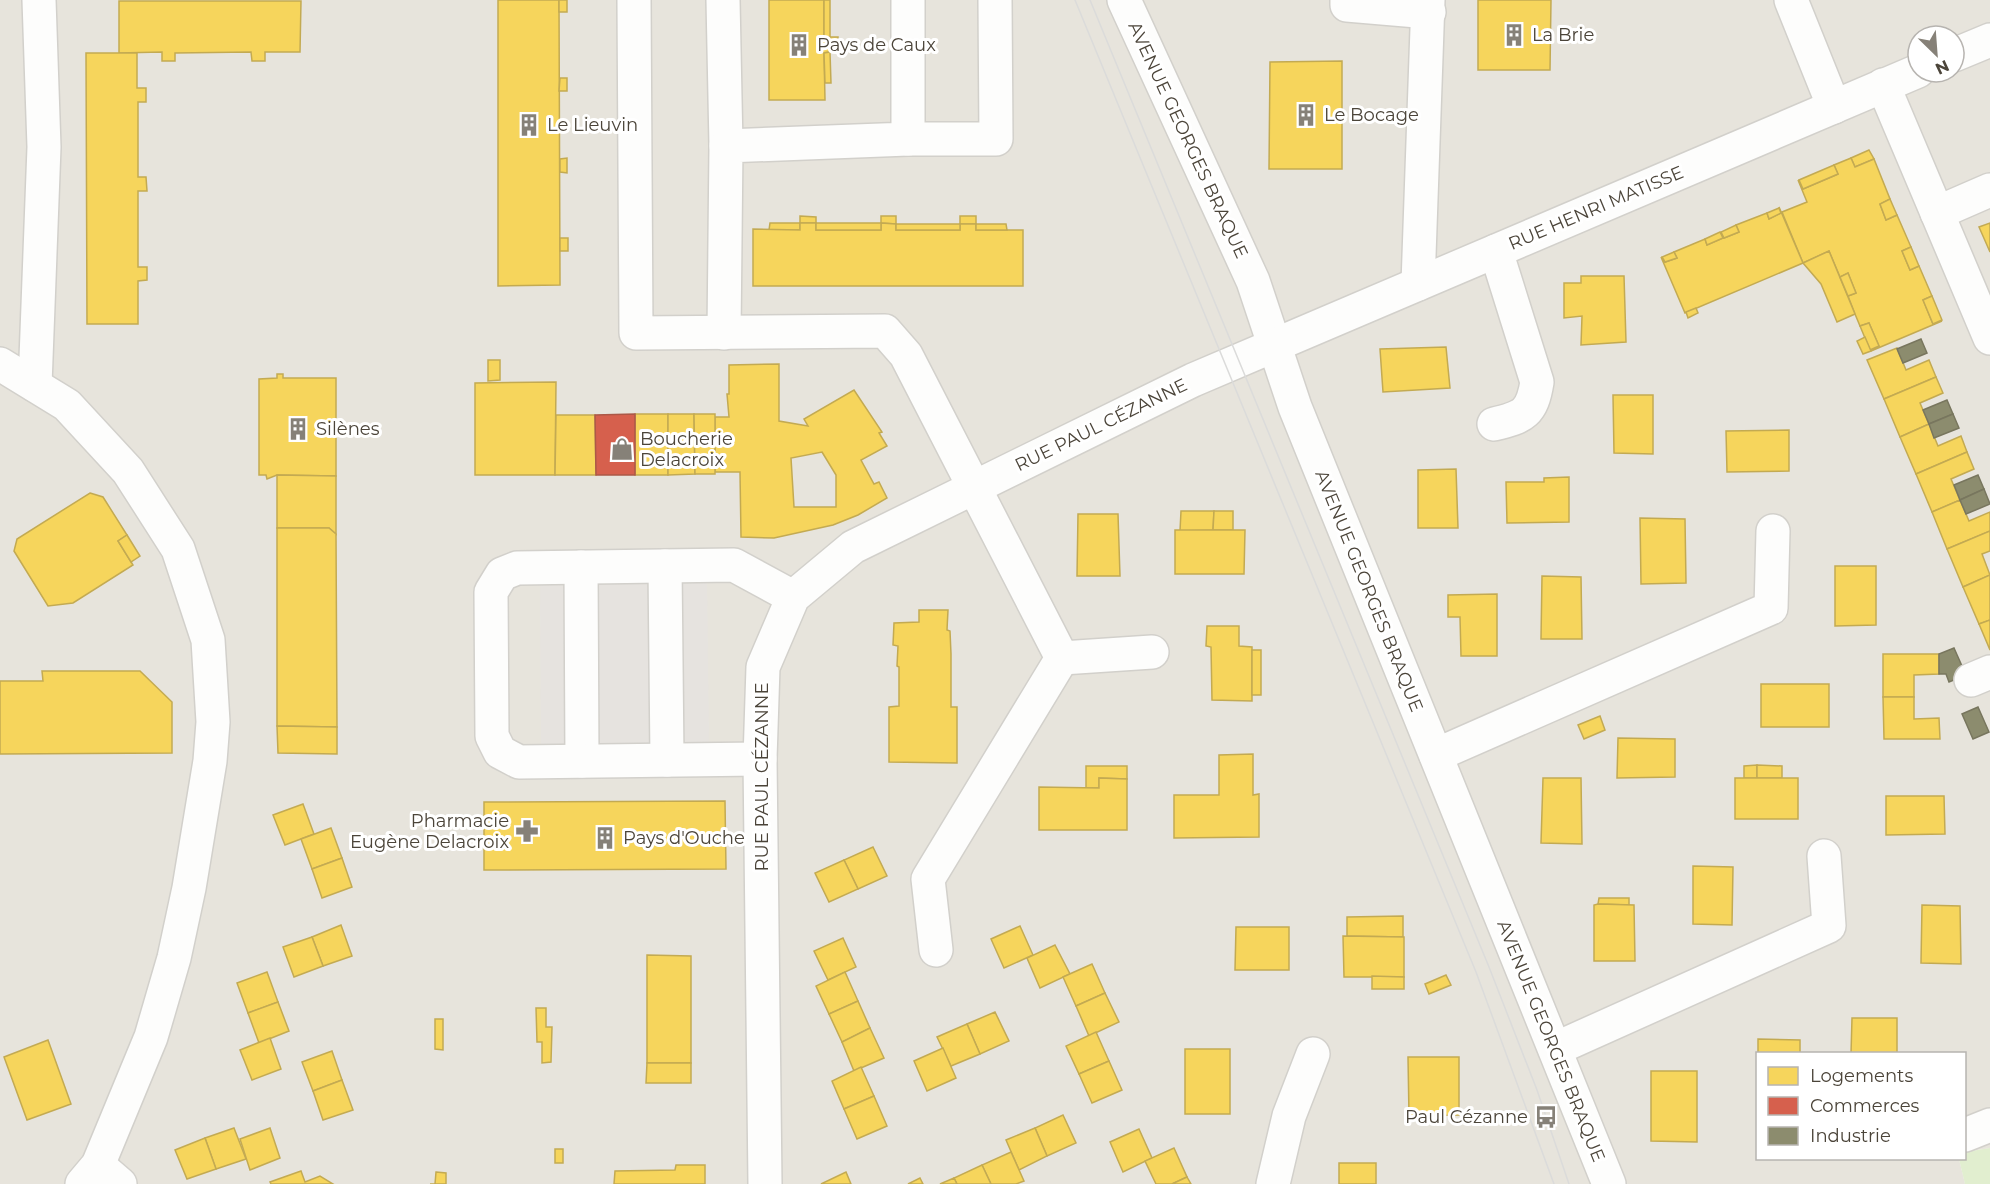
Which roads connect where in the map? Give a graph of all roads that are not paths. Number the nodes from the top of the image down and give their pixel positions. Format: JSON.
{"nodes":[{"id":1,"x":39,"y":0,"type":"edge"},
{"id":2,"x":634,"y":0,"type":"edge"},
{"id":3,"x":723,"y":0,"type":"edge"},
{"id":4,"x":908,"y":0,"type":"edge"},
{"id":5,"x":995,"y":0,"type":"edge"},
{"id":6,"x":1124,"y":0,"type":"edge"},
{"id":7,"x":1347,"y":0,"type":"edge"},
{"id":8,"x":1791,"y":0,"type":"edge"},
{"id":9,"x":1429,"y":6,"type":"edge"},
{"id":10,"x":1990,"y":40,"type":"edge"},
{"id":11,"x":1966,"y":50,"type":"edge"},
{"id":12,"x":1906,"y":76,"type":"edge"},
{"id":13,"x":1883,"y":86,"type":"junction"},
{"id":14,"x":1834,"y":107,"type":"junction"},
{"id":15,"x":908,"y":140,"type":"junction"},
{"id":16,"x":726,"y":146,"type":"junction"},
{"id":17,"x":1990,"y":190,"type":"edge"},
{"id":18,"x":1937,"y":213,"type":"junction"},
{"id":19,"x":1496,"y":251,"type":"junction"},
{"id":20,"x":1418,"y":284,"type":"junction"},
{"id":21,"x":724,"y":333,"type":"junction"},
{"id":22,"x":1990,"y":338,"type":"edge"},
{"id":23,"x":1274,"y":346,"type":"junction"},
{"id":24,"x":0,"y":364,"type":"edge"},
{"id":25,"x":35,"y":385,"type":"junction"},
{"id":26,"x":1494,"y":424,"type":"dead end"},
{"id":27,"x":974,"y":488,"type":"junction"},
{"id":28,"x":1773,"y":531,"type":"dead end"},
{"id":29,"x":665,"y":566,"type":"junction"},
{"id":30,"x":581,"y":567,"type":"junction"},
{"id":31,"x":793,"y":597,"type":"junction"},
{"id":32,"x":1152,"y":652,"type":"dead end"},
{"id":33,"x":1062,"y":658,"type":"junction"},
{"id":34,"x":1436,"y":755,"type":"junction"},
{"id":35,"x":760,"y":759,"type":"junction"},
{"id":36,"x":667,"y":760,"type":"junction"},
{"id":37,"x":582,"y":761,"type":"junction"},
{"id":38,"x":1824,"y":856,"type":"dead end"},
{"id":39,"x":936,"y":950,"type":"dead end"},
{"id":40,"x":1555,"y":1049,"type":"junction"},
{"id":41,"x":1313,"y":1054,"type":"dead end"},
{"id":42,"x":1990,"y":1125,"type":"edge"},
{"id":43,"x":1966,"y":1136,"type":"edge"},
{"id":44,"x":100,"y":1178,"type":"edge"},
{"id":45,"x":765,"y":1184,"type":"edge"},
{"id":46,"x":1273,"y":1184,"type":"edge"},
{"id":47,"x":1609,"y":1184,"type":"edge"}],
"edges":[{"from":1,"to":25,"type":"street"},
{"from":2,"to":21,"type":"street"},
{"from":3,"to":16,"type":"street"},
{"from":4,"to":15,"type":"street"},
{"from":5,"to":15,"type":"street"},
{"from":6,"to":23,"type":"street","name":"AVENUE GEORGES BRAQUE"},
{"from":7,"to":9,"type":"street"},
{"from":8,"to":14,"type":"street"},
{"from":9,"to":20,"type":"street"},
{"from":10,"to":11,"type":"street"},
{"from":12,"to":13,"type":"street","name":"RUE HENRI MATISSE"},
{"from":13,"to":14,"type":"street","name":"RUE HENRI MATISSE"},
{"from":13,"to":18,"type":"street"},
{"from":14,"to":19,"type":"street","name":"RUE HENRI MATISSE"},
{"from":15,"to":16,"type":"street"},
{"from":16,"to":21,"type":"street"},
{"from":17,"to":18,"type":"street"},
{"from":18,"to":22,"type":"street"},
{"from":19,"to":20,"type":"street","name":"RUE HENRI MATISSE"},
{"from":19,"to":26,"type":"street"},
{"from":20,"to":23,"type":"street","name":"RUE HENRI MATISSE"},
{"from":21,"to":27,"type":"street"},
{"from":23,"to":27,"type":"street","name":"RUE PAUL CÉZANNE"},
{"from":23,"to":34,"type":"street","name":"AVENUE GEORGES BRAQUE"},
{"from":24,"to":25,"type":"street"},
{"from":25,"to":44,"type":"street"},
{"from":27,"to":31,"type":"street","name":"RUE PAUL CÉZANNE"},
{"from":27,"to":33,"type":"street"},
{"from":28,"to":34,"type":"street"},
{"from":29,"to":30,"type":"street"},
{"from":29,"to":31,"type":"street"},
{"from":29,"to":36,"type":"street"},
{"from":30,"to":37,"type":"street"},
{"from":30,"to":37,"type":"street"},
{"from":31,"to":35,"type":"street","name":"RUE PAUL CÉZANNE"},
{"from":32,"to":33,"type":"street"},
{"from":33,"to":39,"type":"street"},
{"from":34,"to":40,"type":"street","name":"AVENUE GEORGES BRAQUE"},
{"from":35,"to":36,"type":"street"},
{"from":35,"to":45,"type":"street","name":"RUE PAUL CÉZANNE"},
{"from":36,"to":37,"type":"street"},
{"from":38,"to":40,"type":"street"},
{"from":40,"to":47,"type":"street","name":"AVENUE GEORGES BRAQUE"},
{"from":41,"to":46,"type":"street"},
{"from":42,"to":43,"type":"street"}]}
